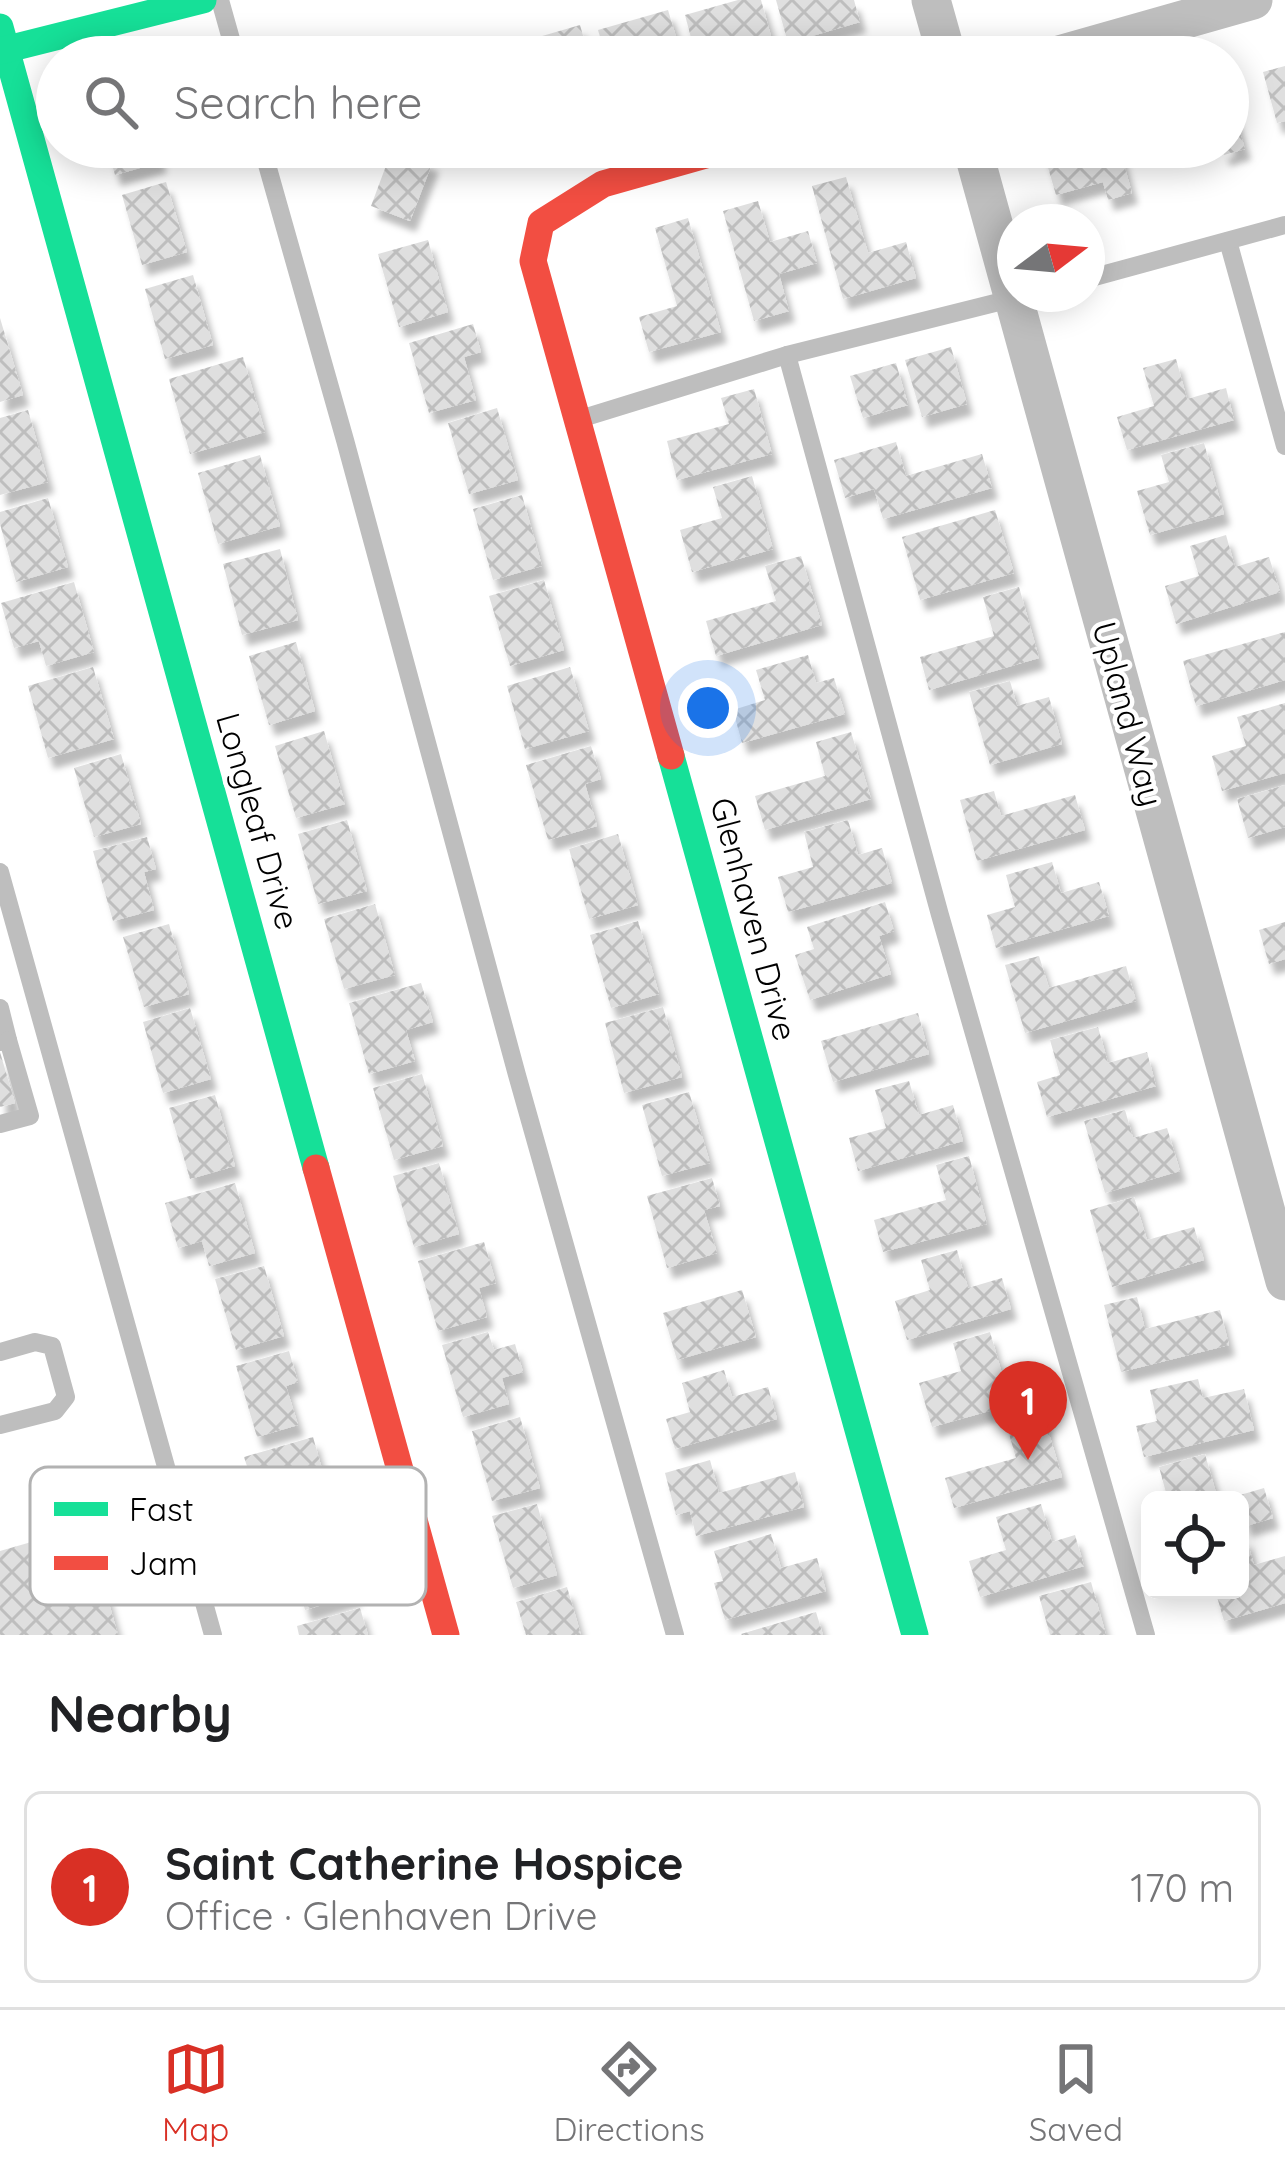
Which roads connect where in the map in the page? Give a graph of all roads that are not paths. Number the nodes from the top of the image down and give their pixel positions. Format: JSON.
{"nodes":[{"id":1,"x":203,"y":0,"type":"edge"},
{"id":2,"x":220,"y":0,"type":"edge"},
{"id":3,"x":931,"y":0,"type":"edge"},
{"id":4,"x":1253,"y":0,"type":"edge"},
{"id":5,"x":230,"y":36,"type":"edge"},
{"id":6,"x":941,"y":36,"type":"edge"},
{"id":7,"x":1126,"y":36,"type":"edge"},
{"id":8,"x":2,"y":42,"type":"edge"},
{"id":9,"x":36,"y":164,"type":"edge"},
{"id":10,"x":37,"y":168,"type":"edge"},
{"id":11,"x":268,"y":168,"type":"edge"},
{"id":12,"x":660,"y":168,"type":"edge"},
{"id":13,"x":979,"y":168,"type":"edge"},
{"id":14,"x":997,"y":221,"type":"edge"},
{"id":15,"x":1285,"y":225,"type":"edge"},
{"id":16,"x":1228,"y":241,"type":"junction"},
{"id":17,"x":1105,"y":274,"type":"edge"},
{"id":18,"x":997,"y":302,"type":"edge"},
{"id":19,"x":1026,"y":312,"type":"edge"},
{"id":20,"x":787,"y":355,"type":"junction"},
{"id":21,"x":579,"y":420,"type":"junction"},
{"id":22,"x":1285,"y":446,"type":"edge"},
{"id":23,"x":0,"y":872,"type":"edge"},
{"id":24,"x":0,"y":1008,"type":"edge"},
{"id":25,"x":4,"y":1041,"type":"edge"},
{"id":26,"x":0,"y":1124,"type":"edge"},
{"id":27,"x":1285,"y":1281,"type":"edge"},
{"id":28,"x":0,"y":1352,"type":"edge"},
{"id":29,"x":0,"y":1425,"type":"edge"},
{"id":30,"x":167,"y":1467,"type":"edge"},
{"id":31,"x":399,"y":1467,"type":"edge"},
{"id":32,"x":426,"y":1563,"type":"edge"},
{"id":33,"x":206,"y":1605,"type":"edge"},
{"id":34,"x":214,"y":1635,"type":"edge"},
{"id":35,"x":446,"y":1635,"type":"edge"},
{"id":36,"x":675,"y":1635,"type":"edge"},
{"id":37,"x":915,"y":1635,"type":"edge"},
{"id":38,"x":1147,"y":1635,"type":"edge"}],
"edges":[{"from":1,"to":8,"type":"street"},
{"from":2,"to":5,"type":"lane"},
{"from":3,"to":6,"type":"street"},
{"from":4,"to":7,"type":"street"},
{"from":8,"to":9,"type":"street","name":"Longleaf Drive"},
{"from":10,"to":31,"type":"street","name":"Longleaf Drive"},
{"from":11,"to":36,"type":"lane"},
{"from":12,"to":21,"type":"street","name":"Glenhaven Drive"},
{"from":13,"to":14,"type":"street","name":"Upland Way"},
{"from":15,"to":16,"type":"lane"},
{"from":16,"to":17,"type":"lane"},
{"from":16,"to":22,"type":"lane"},
{"from":18,"to":20,"type":"lane"},
{"from":19,"to":27,"type":"street","name":"Upland Way"},
{"from":20,"to":21,"type":"lane"},
{"from":20,"to":38,"type":"lane"},
{"from":21,"to":37,"type":"street","name":"Glenhaven Drive"},
{"from":23,"to":30,"type":"lane"},
{"from":24,"to":25,"type":"lane"},
{"from":25,"to":26,"type":"lane"},
{"from":28,"to":29,"type":"lane"},
{"from":32,"to":35,"type":"street","name":"Longleaf Drive"},
{"from":33,"to":34,"type":"lane"}]}
